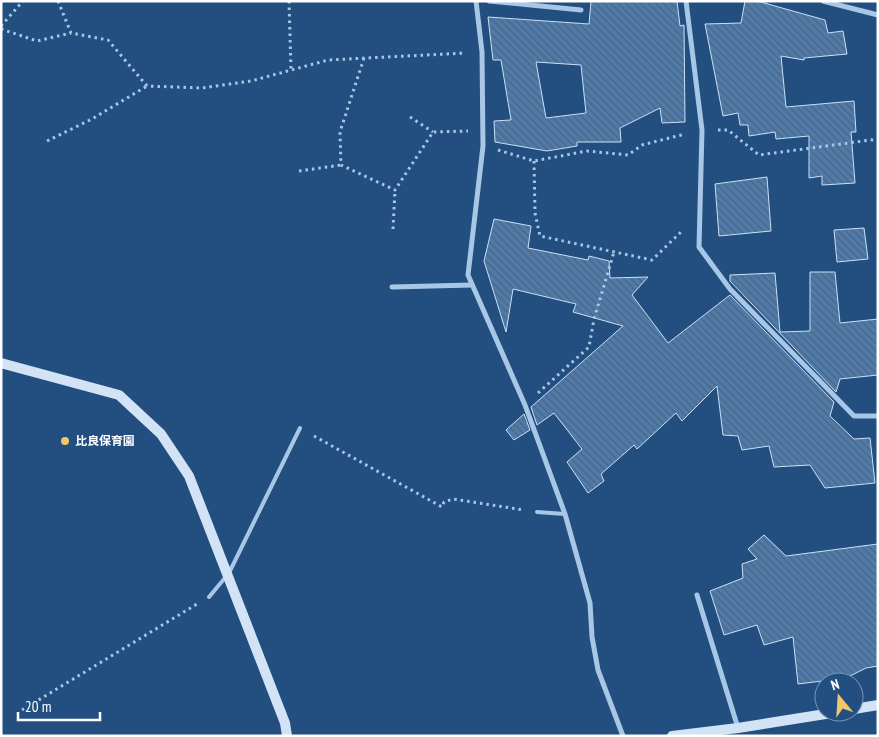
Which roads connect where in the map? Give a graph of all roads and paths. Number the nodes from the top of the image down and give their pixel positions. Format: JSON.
{"nodes":[{"id":1,"x":23,"y":1,"type":"edge"},
{"id":2,"x":58,"y":1,"type":"edge"},
{"id":3,"x":289,"y":1,"type":"edge"},
{"id":4,"x":476,"y":1,"type":"edge"},
{"id":5,"x":489,"y":1,"type":"edge"},
{"id":6,"x":686,"y":1,"type":"edge"},
{"id":7,"x":823,"y":1,"type":"edge"},
{"id":8,"x":581,"y":10,"type":"dead end"},
{"id":9,"x":878,"y":16,"type":"edge"},
{"id":10,"x":1,"y":27,"type":"edge"},
{"id":11,"x":71,"y":33,"type":"junction"},
{"id":12,"x":482,"y":52,"type":"junction"},
{"id":13,"x":364,"y":58,"type":"junction"},
{"id":14,"x":291,"y":70,"type":"junction"},
{"id":15,"x":147,"y":86,"type":"junction"},
{"id":16,"x":410,"y":117,"type":"dead end"},
{"id":17,"x":702,"y":130,"type":"junction"},
{"id":18,"x":483,"y":131,"type":"junction"},
{"id":19,"x":433,"y":132,"type":"junction"},
{"id":20,"x":878,"y":138,"type":"edge"},
{"id":21,"x":47,"y":141,"type":"dead end"},
{"id":22,"x":483,"y":146,"type":"junction"},
{"id":23,"x":534,"y":161,"type":"junction"},
{"id":24,"x":341,"y":165,"type":"junction"},
{"id":25,"x":298,"y":170,"type":"dead end"},
{"id":26,"x":394,"y":190,"type":"junction"},
{"id":27,"x":700,"y":213,"type":"junction"},
{"id":28,"x":392,"y":229,"type":"dead end"},
{"id":29,"x":614,"y":252,"type":"junction"},
{"id":30,"x":472,"y":284,"type":"junction"},
{"id":31,"x":392,"y":287,"type":"dead end"},
{"id":32,"x":1,"y":363,"type":"edge"},
{"id":33,"x":525,"y":405,"type":"junction"},
{"id":34,"x":878,"y":416,"type":"edge"},
{"id":35,"x":300,"y":428,"type":"joint"},
{"id":36,"x":537,"y":512,"type":"joint"},
{"id":37,"x":565,"y":514,"type":"junction"},
{"id":38,"x":229,"y":573,"type":"junction"},
{"id":39,"x":698,"y":595,"type":"dead end"},
{"id":40,"x":209,"y":597,"type":"joint"},
{"id":41,"x":878,"y":705,"type":"edge"},
{"id":42,"x":864,"y":707,"type":"edge"},
{"id":43,"x":22,"y":710,"type":"dead end"},
{"id":44,"x":814,"y":716,"type":"edge"},
{"id":45,"x":738,"y":728,"type":"junction"},
{"id":46,"x":287,"y":736,"type":"edge"},
{"id":47,"x":624,"y":736,"type":"edge"},
{"id":48,"x":672,"y":736,"type":"edge"}],
"edges":[{"from":1,"to":10,"type":"path"},
{"from":2,"to":11,"type":"path"},
{"from":3,"to":14,"type":"path"},
{"from":4,"to":12,"type":"street"},
{"from":5,"to":8,"type":"street"},
{"from":6,"to":17,"type":"street"},
{"from":7,"to":9,"type":"street"},
{"from":10,"to":11,"type":"path"},
{"from":11,"to":15,"type":"path"},
{"from":12,"to":13,"type":"path"},
{"from":12,"to":18,"type":"street"},
{"from":13,"to":14,"type":"path"},
{"from":13,"to":24,"type":"path"},
{"from":14,"to":15,"type":"path"},
{"from":15,"to":21,"type":"path"},
{"from":16,"to":19,"type":"path"},
{"from":17,"to":20,"type":"path"},
{"from":17,"to":23,"type":"path"},
{"from":17,"to":27,"type":"street"},
{"from":18,"to":19,"type":"path"},
{"from":18,"to":22,"type":"street"},
{"from":19,"to":26,"type":"path"},
{"from":22,"to":23,"type":"path"},
{"from":22,"to":30,"type":"street"},
{"from":23,"to":29,"type":"path"},
{"from":24,"to":25,"type":"path"},
{"from":24,"to":26,"type":"path"},
{"from":26,"to":28,"type":"path"},
{"from":27,"to":29,"type":"path"},
{"from":27,"to":34,"type":"street"},
{"from":29,"to":33,"type":"path"},
{"from":30,"to":31,"type":"street"},
{"from":30,"to":33,"type":"street"},
{"from":32,"to":38,"type":"street"},
{"from":33,"to":37,"type":"street"},
{"from":35,"to":36,"type":"path"},
{"from":35,"to":38,"type":"lane"},
{"from":36,"to":37,"type":"lane"},
{"from":37,"to":47,"type":"street"},
{"from":38,"to":40,"type":"lane"},
{"from":38,"to":46,"type":"street"},
{"from":39,"to":45,"type":"street"},
{"from":40,"to":43,"type":"path"},
{"from":41,"to":42,"type":"street"},
{"from":44,"to":45,"type":"street"},
{"from":45,"to":48,"type":"street"}]}
